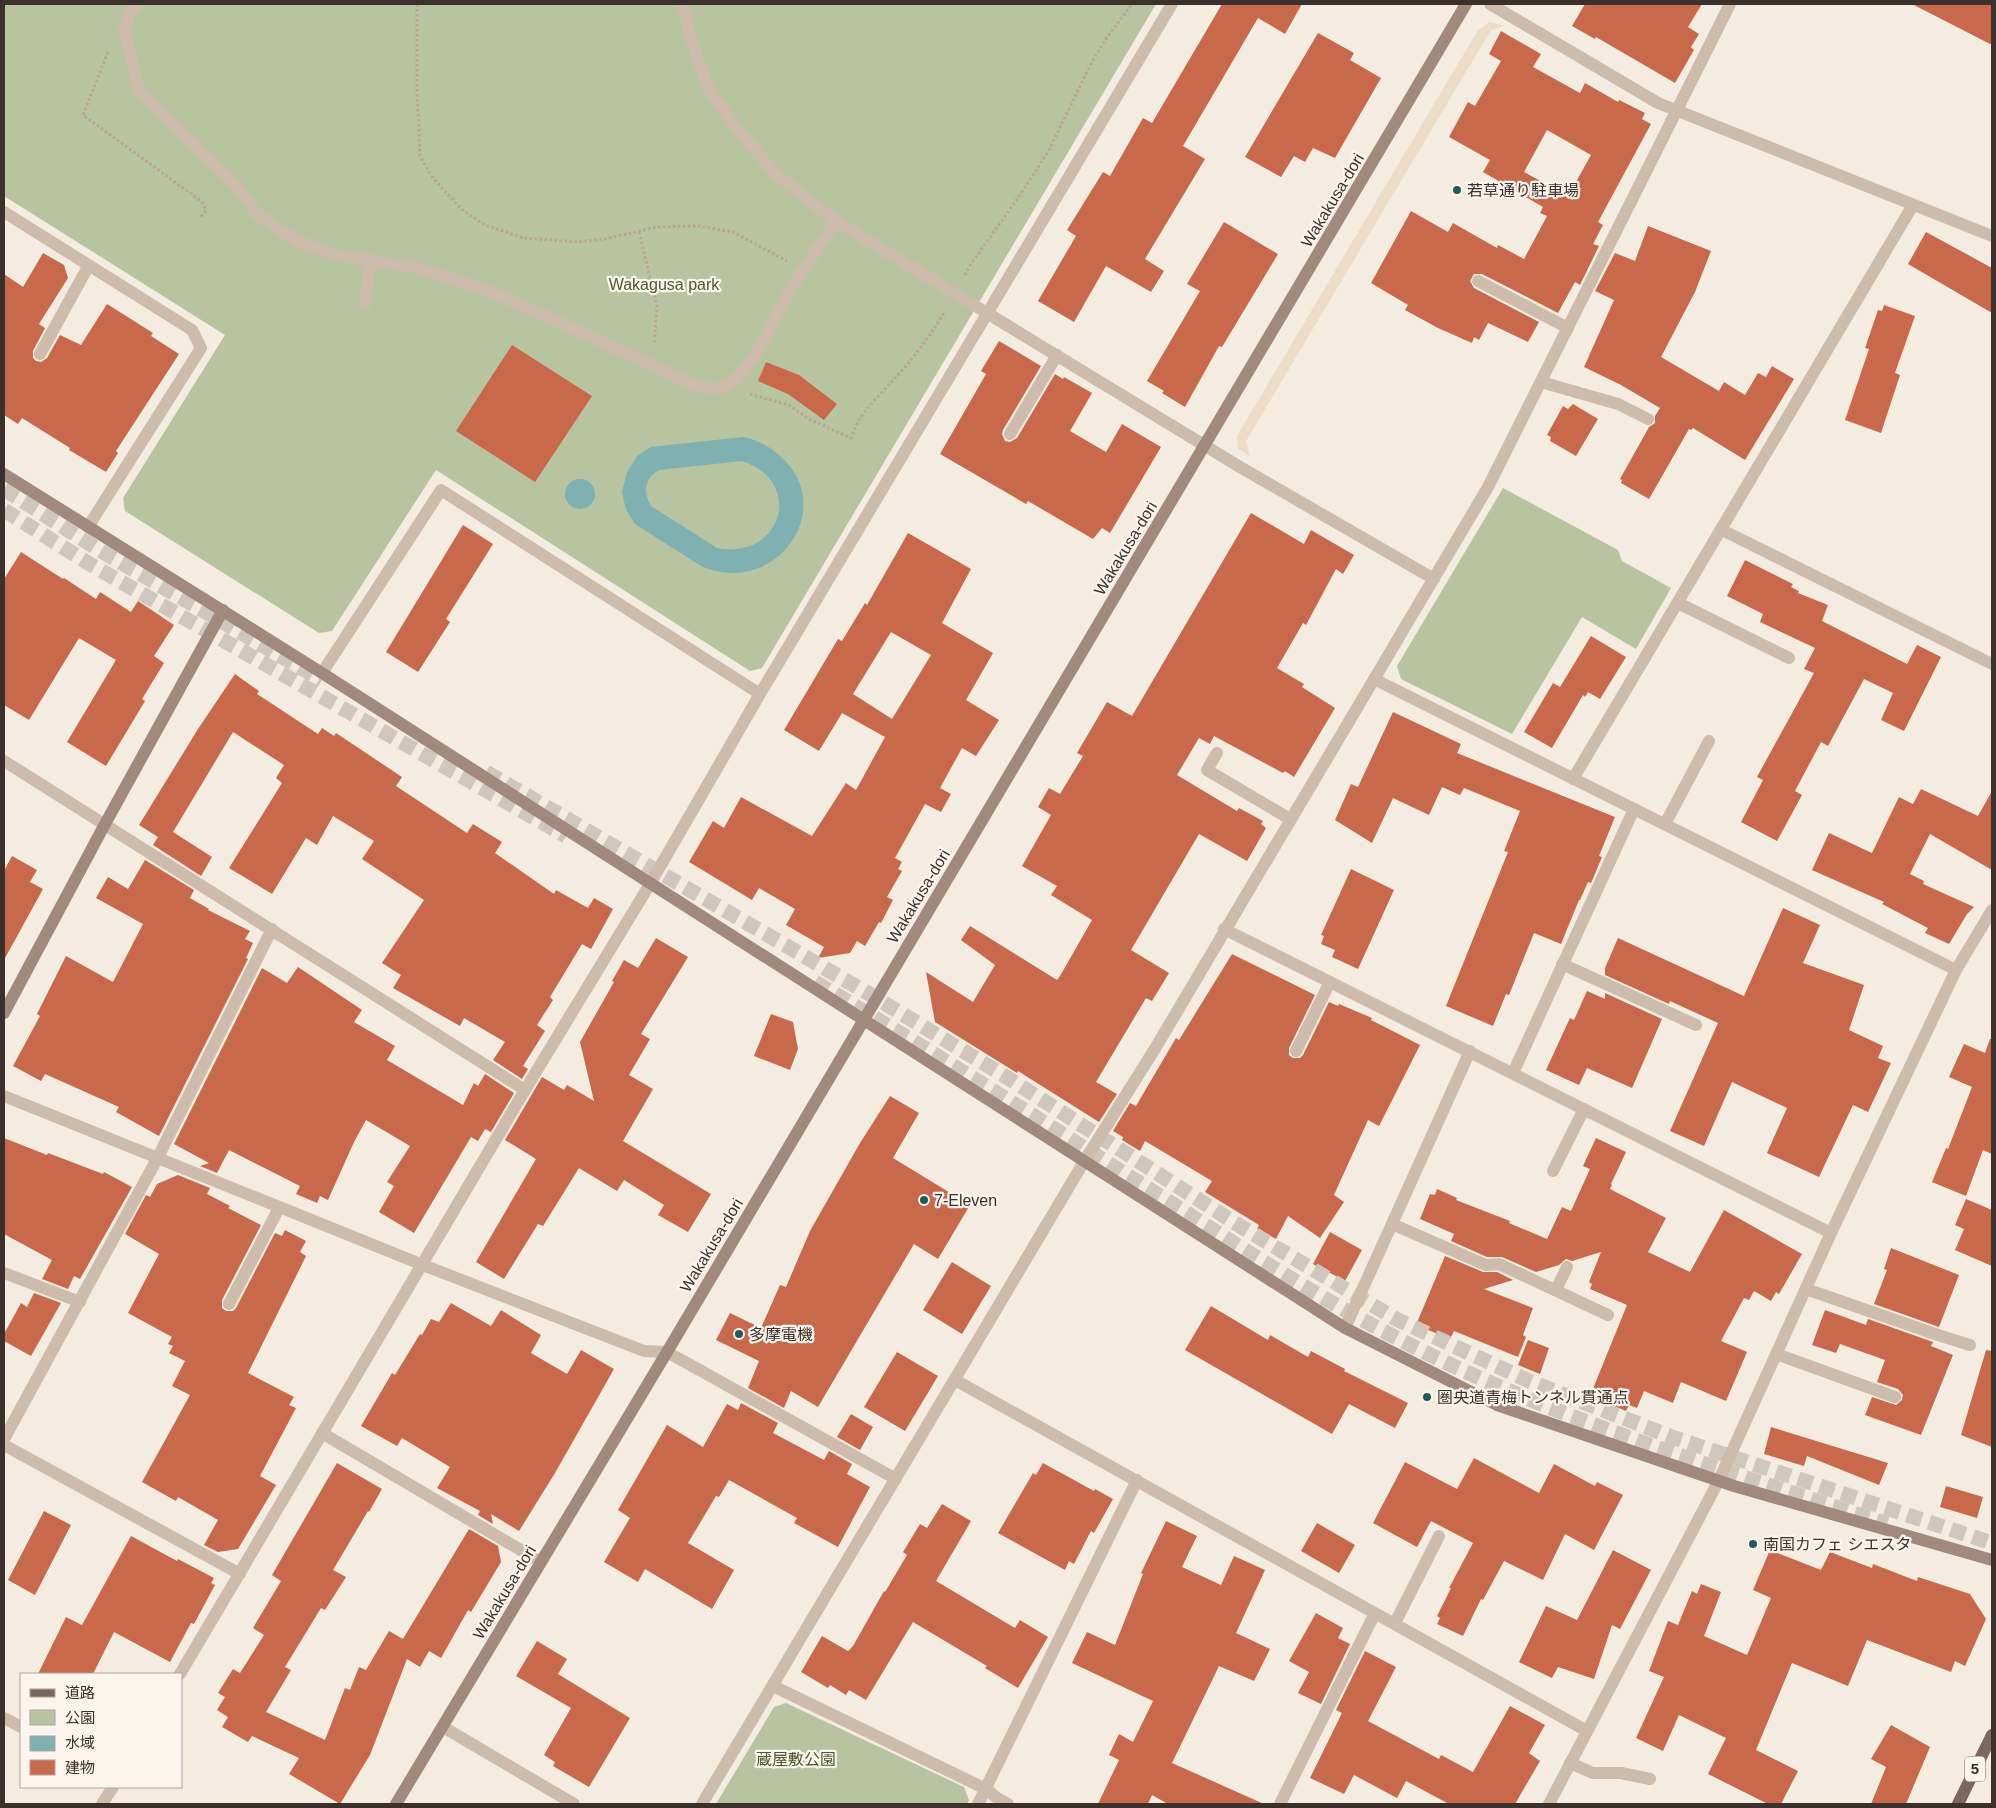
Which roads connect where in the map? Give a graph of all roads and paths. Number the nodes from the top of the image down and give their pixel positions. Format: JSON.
{"nodes":[{"id":1,"x":137,"y":4,"type":"edge"},
{"id":2,"x":417,"y":4,"type":"edge"},
{"id":3,"x":683,"y":4,"type":"edge"},
{"id":4,"x":1132,"y":4,"type":"edge"},
{"id":5,"x":1172,"y":4,"type":"edge"},
{"id":6,"x":1466,"y":4,"type":"edge"},
{"id":7,"x":1490,"y":4,"type":"edge"},
{"id":8,"x":1730,"y":4,"type":"edge"},
{"id":9,"x":124,"y":30,"type":"junction"},
{"id":10,"x":1676,"y":110,"type":"junction"},
{"id":11,"x":1913,"y":205,"type":"junction"},
{"id":12,"x":4,"y":212,"type":"edge"},
{"id":13,"x":200,"y":218,"type":"dead end"},
{"id":14,"x":836,"y":221,"type":"junction"},
{"id":15,"x":640,"y":232,"type":"junction"},
{"id":16,"x":1992,"y":236,"type":"edge"},
{"id":17,"x":370,"y":260,"type":"junction"},
{"id":18,"x":90,"y":265,"type":"junction"},
{"id":19,"x":804,"y":270,"type":"junction"},
{"id":20,"x":1478,"y":281,"type":"dead end"},
{"id":21,"x":955,"y":295,"type":"junction"},
{"id":22,"x":365,"y":304,"type":"dead end"},
{"id":23,"x":987,"y":313,"type":"junction"},
{"id":24,"x":1568,"y":328,"type":"junction"},
{"id":25,"x":40,"y":354,"type":"dead end"},
{"id":26,"x":1056,"y":354,"type":"junction"},
{"id":27,"x":649,"y":365,"type":"junction"},
{"id":28,"x":1541,"y":382,"type":"junction"},
{"id":29,"x":723,"y":387,"type":"junction"},
{"id":30,"x":1648,"y":419,"type":"dead end"},
{"id":31,"x":1010,"y":434,"type":"dead end"},
{"id":32,"x":1205,"y":445,"type":"junction"},
{"id":33,"x":4,"y":474,"type":"edge"},
{"id":34,"x":88,"y":527,"type":"junction"},
{"id":35,"x":1722,"y":530,"type":"junction"},
{"id":36,"x":1434,"y":579,"type":"junction"},
{"id":37,"x":1678,"y":603,"type":"junction"},
{"id":38,"x":223,"y":610,"type":"junction"},
{"id":39,"x":1789,"y":658,"type":"dead end"},
{"id":40,"x":1992,"y":664,"type":"edge"},
{"id":41,"x":322,"y":673,"type":"junction"},
{"id":42,"x":1374,"y":678,"type":"junction"},
{"id":43,"x":760,"y":694,"type":"junction"},
{"id":44,"x":1709,"y":741,"type":"dead end"},
{"id":45,"x":1217,"y":752,"type":"dead end"},
{"id":46,"x":4,"y":761,"type":"edge"},
{"id":47,"x":1573,"y":779,"type":"junction"},
{"id":48,"x":1634,"y":808,"type":"junction"},
{"id":49,"x":1290,"y":819,"type":"junction"},
{"id":50,"x":105,"y":824,"type":"junction"},
{"id":51,"x":1665,"y":824,"type":"junction"},
{"id":52,"x":650,"y":884,"type":"junction"},
{"id":53,"x":1992,"y":910,"type":"edge"},
{"id":54,"x":272,"y":929,"type":"junction"},
{"id":55,"x":1224,"y":929,"type":"junction"},
{"id":56,"x":1562,"y":964,"type":"junction"},
{"id":57,"x":1956,"y":970,"type":"junction"},
{"id":58,"x":1330,"y":982,"type":"junction"},
{"id":59,"x":4,"y":1013,"type":"edge"},
{"id":60,"x":863,"y":1020,"type":"junction"},
{"id":61,"x":1696,"y":1025,"type":"dead end"},
{"id":62,"x":1296,"y":1051,"type":"dead end"},
{"id":63,"x":1470,"y":1051,"type":"junction"},
{"id":64,"x":1513,"y":1073,"type":"junction"},
{"id":65,"x":525,"y":1090,"type":"junction"},
{"id":66,"x":4,"y":1096,"type":"edge"},
{"id":67,"x":1584,"y":1109,"type":"junction"},
{"id":68,"x":157,"y":1159,"type":"junction"},
{"id":69,"x":1085,"y":1160,"type":"junction"},
{"id":70,"x":1553,"y":1171,"type":"dead end"},
{"id":71,"x":279,"y":1208,"type":"junction"},
{"id":72,"x":1392,"y":1224,"type":"junction"},
{"id":73,"x":1831,"y":1233,"type":"junction"},
{"id":74,"x":423,"y":1266,"type":"junction"},
{"id":75,"x":1567,"y":1267,"type":"dead end"},
{"id":76,"x":4,"y":1273,"type":"edge"},
{"id":77,"x":1806,"y":1289,"type":"junction"},
{"id":78,"x":1556,"y":1290,"type":"junction"},
{"id":79,"x":80,"y":1302,"type":"junction"},
{"id":80,"x":229,"y":1304,"type":"dead end"},
{"id":81,"x":1608,"y":1315,"type":"dead end"},
{"id":82,"x":1345,"y":1328,"type":"junction"},
{"id":83,"x":1970,"y":1345,"type":"dead end"},
{"id":84,"x":667,"y":1352,"type":"junction"},
{"id":85,"x":1776,"y":1354,"type":"junction"},
{"id":86,"x":955,"y":1380,"type":"junction"},
{"id":87,"x":1895,"y":1397,"type":"dead end"},
{"id":88,"x":322,"y":1433,"type":"junction"},
{"id":89,"x":4,"y":1439,"type":"edge"},
{"id":90,"x":4,"y":1445,"type":"edge"},
{"id":91,"x":896,"y":1479,"type":"junction"},
{"id":92,"x":1137,"y":1480,"type":"junction"},
{"id":93,"x":1719,"y":1480,"type":"junction"},
{"id":94,"x":1438,"y":1536,"type":"dead end"},
{"id":95,"x":1992,"y":1560,"type":"edge"},
{"id":96,"x":541,"y":1562,"type":"junction"},
{"id":97,"x":240,"y":1574,"type":"junction"},
{"id":98,"x":1375,"y":1613,"type":"junction"},
{"id":99,"x":1395,"y":1623,"type":"junction"},
{"id":100,"x":181,"y":1673,"type":"edge"},
{"id":101,"x":773,"y":1686,"type":"junction"},
{"id":102,"x":4,"y":1718,"type":"edge"},
{"id":103,"x":20,"y":1726,"type":"edge"},
{"id":104,"x":443,"y":1727,"type":"junction"},
{"id":105,"x":1587,"y":1731,"type":"junction"},
{"id":106,"x":1992,"y":1734,"type":"edge"},
{"id":107,"x":1570,"y":1763,"type":"junction"},
{"id":108,"x":1650,"y":1779,"type":"dead end"},
{"id":109,"x":112,"y":1788,"type":"edge"},
{"id":110,"x":986,"y":1789,"type":"junction"},
{"id":111,"x":102,"y":1804,"type":"edge"},
{"id":112,"x":396,"y":1804,"type":"edge"},
{"id":113,"x":574,"y":1804,"type":"edge"},
{"id":114,"x":702,"y":1804,"type":"edge"},
{"id":115,"x":978,"y":1804,"type":"edge"},
{"id":116,"x":1008,"y":1804,"type":"edge"},
{"id":117,"x":1280,"y":1804,"type":"edge"},
{"id":118,"x":1549,"y":1804,"type":"edge"},
{"id":119,"x":1958,"y":1804,"type":"edge"}],
"edges":[{"from":1,"to":9,"type":"street"},
{"from":2,"to":15,"type":"path"},
{"from":3,"to":14,"type":"street"},
{"from":4,"to":21,"type":"path"},
{"from":5,"to":23,"type":"street"},
{"from":6,"to":32,"type":"street","name":"Wakakusa-dori"},
{"from":7,"to":10,"type":"street"},
{"from":8,"to":10,"type":"street"},
{"from":9,"to":13,"type":"path"},
{"from":9,"to":17,"type":"street"},
{"from":10,"to":11,"type":"street"},
{"from":10,"to":24,"type":"street"},
{"from":11,"to":16,"type":"street"},
{"from":11,"to":35,"type":"street"},
{"from":12,"to":18,"type":"street"},
{"from":14,"to":19,"type":"street"},
{"from":14,"to":21,"type":"street"},
{"from":15,"to":19,"type":"path"},
{"from":15,"to":27,"type":"path"},
{"from":17,"to":22,"type":"street"},
{"from":17,"to":27,"type":"street"},
{"from":18,"to":25,"type":"street"},
{"from":18,"to":34,"type":"street"},
{"from":19,"to":29,"type":"street"},
{"from":20,"to":24,"type":"street"},
{"from":21,"to":23,"type":"street"},
{"from":21,"to":29,"type":"path"},
{"from":23,"to":26,"type":"street"},
{"from":23,"to":43,"type":"street"},
{"from":24,"to":28,"type":"street"},
{"from":26,"to":31,"type":"street"},
{"from":26,"to":32,"type":"street"},
{"from":27,"to":29,"type":"street"},
{"from":28,"to":30,"type":"street"},
{"from":28,"to":36,"type":"street"},
{"from":32,"to":36,"type":"street"},
{"from":32,"to":60,"type":"street","name":"Wakakusa-dori"},
{"from":33,"to":34,"type":"street"},
{"from":34,"to":38,"type":"street"},
{"from":35,"to":37,"type":"street"},
{"from":35,"to":40,"type":"street"},
{"from":36,"to":42,"type":"street"},
{"from":37,"to":39,"type":"street"},
{"from":37,"to":47,"type":"street"},
{"from":38,"to":41,"type":"street"},
{"from":38,"to":50,"type":"street"},
{"from":41,"to":43,"type":"street"},
{"from":41,"to":52,"type":"street"},
{"from":42,"to":47,"type":"street"},
{"from":42,"to":49,"type":"street"},
{"from":43,"to":52,"type":"street"},
{"from":44,"to":51,"type":"street"},
{"from":45,"to":49,"type":"street"},
{"from":46,"to":50,"type":"street"},
{"from":47,"to":48,"type":"street"},
{"from":48,"to":51,"type":"street"},
{"from":48,"to":56,"type":"street"},
{"from":49,"to":55,"type":"street"},
{"from":50,"to":54,"type":"street"},
{"from":50,"to":59,"type":"street"},
{"from":51,"to":57,"type":"street"},
{"from":52,"to":60,"type":"street"},
{"from":52,"to":65,"type":"street"},
{"from":53,"to":57,"type":"street"},
{"from":54,"to":65,"type":"street"},
{"from":54,"to":68,"type":"street"},
{"from":55,"to":58,"type":"street"},
{"from":55,"to":69,"type":"street"},
{"from":56,"to":61,"type":"street"},
{"from":56,"to":64,"type":"street"},
{"from":57,"to":73,"type":"street"},
{"from":58,"to":62,"type":"street"},
{"from":58,"to":63,"type":"street"},
{"from":60,"to":69,"type":"street"},
{"from":60,"to":84,"type":"street","name":"Wakakusa-dori"},
{"from":63,"to":64,"type":"street"},
{"from":63,"to":72,"type":"street"},
{"from":64,"to":67,"type":"street"},
{"from":65,"to":74,"type":"street"},
{"from":66,"to":68,"type":"street"},
{"from":67,"to":70,"type":"street"},
{"from":67,"to":73,"type":"street"},
{"from":68,"to":71,"type":"street"},
{"from":68,"to":79,"type":"street"},
{"from":69,"to":82,"type":"street"},
{"from":69,"to":86,"type":"street"},
{"from":71,"to":74,"type":"street"},
{"from":71,"to":80,"type":"street"},
{"from":72,"to":78,"type":"street"},
{"from":72,"to":82,"type":"street"},
{"from":73,"to":77,"type":"street"},
{"from":74,"to":84,"type":"street"},
{"from":74,"to":88,"type":"street"},
{"from":75,"to":78,"type":"street"},
{"from":76,"to":79,"type":"street"},
{"from":77,"to":83,"type":"street"},
{"from":77,"to":85,"type":"street"},
{"from":78,"to":81,"type":"street"},
{"from":79,"to":89,"type":"street"},
{"from":82,"to":93,"type":"street"},
{"from":84,"to":91,"type":"street"},
{"from":84,"to":96,"type":"street","name":"Wakakusa-dori"},
{"from":85,"to":87,"type":"street"},
{"from":85,"to":93,"type":"street"},
{"from":86,"to":91,"type":"street"},
{"from":86,"to":92,"type":"street"},
{"from":88,"to":96,"type":"street"},
{"from":88,"to":97,"type":"street"},
{"from":90,"to":97,"type":"street"},
{"from":91,"to":101,"type":"street"},
{"from":92,"to":98,"type":"street"},
{"from":92,"to":110,"type":"street"},
{"from":93,"to":95,"type":"street"},
{"from":93,"to":105,"type":"street"},
{"from":94,"to":99,"type":"street"},
{"from":96,"to":104,"type":"street","name":"Wakakusa-dori"},
{"from":97,"to":100,"type":"street"},
{"from":98,"to":99,"type":"street"},
{"from":98,"to":117,"type":"street"},
{"from":99,"to":105,"type":"street"},
{"from":101,"to":110,"type":"street"},
{"from":101,"to":114,"type":"street"},
{"from":102,"to":103,"type":"street"},
{"from":104,"to":112,"type":"street","name":"Wakakusa-dori"},
{"from":104,"to":113,"type":"street"},
{"from":105,"to":107,"type":"street"},
{"from":106,"to":119,"type":"main road","number":"5"},
{"from":107,"to":108,"type":"street"},
{"from":107,"to":118,"type":"street"},
{"from":109,"to":111,"type":"street"},
{"from":110,"to":115,"type":"street"},
{"from":110,"to":116,"type":"street"}]}
